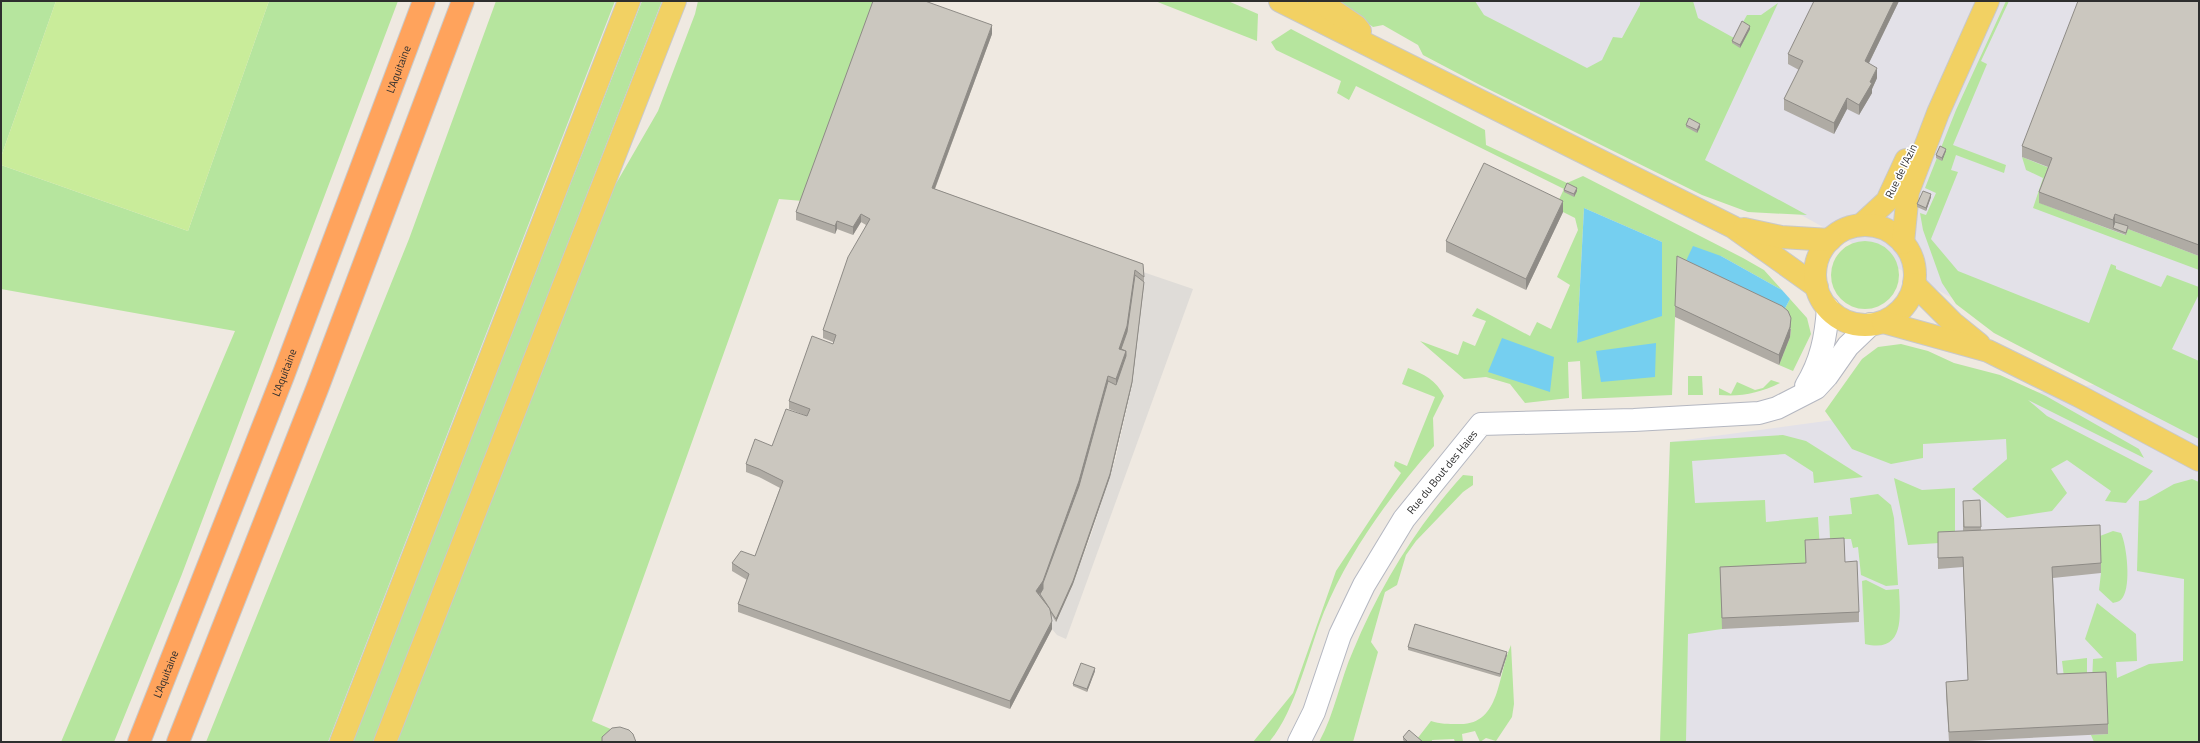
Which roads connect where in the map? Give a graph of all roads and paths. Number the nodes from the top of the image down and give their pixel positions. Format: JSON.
{"nodes":[{"id":1,"x":424,"y":1,"type":"edge"},
{"id":2,"x":462,"y":1,"type":"edge"},
{"id":3,"x":630,"y":1,"type":"edge"},
{"id":4,"x":674,"y":1,"type":"edge"},
{"id":5,"x":1280,"y":1,"type":"edge"},
{"id":6,"x":1319,"y":1,"type":"edge"},
{"id":7,"x":1988,"y":1,"type":"edge"},
{"id":8,"x":1376,"y":50,"type":"junction"},
{"id":9,"x":1938,"y":113,"type":"junction"},
{"id":10,"x":1861,"y":225,"type":"junction"},
{"id":11,"x":1733,"y":226,"type":"junction"},
{"id":12,"x":1830,"y":240,"type":"junction"},
{"id":13,"x":1903,"y":243,"type":"junction"},
{"id":14,"x":1914,"y":284,"type":"junction"},
{"id":15,"x":1817,"y":287,"type":"junction"},
{"id":16,"x":1828,"y":308,"type":"junction"},
{"id":17,"x":1877,"y":323,"type":"junction"},
{"id":18,"x":1988,"y":350,"type":"junction"},
{"id":19,"x":1796,"y":398,"type":"junction"},
{"id":20,"x":2199,"y":460,"type":"edge"},
{"id":21,"x":139,"y":742,"type":"edge"},
{"id":22,"x":178,"y":742,"type":"edge"},
{"id":23,"x":341,"y":742,"type":"edge"},
{"id":24,"x":385,"y":742,"type":"edge"},
{"id":25,"x":1299,"y":742,"type":"edge"}],
"edges":[{"from":1,"to":21,"type":"highway","name":"L'Aquitaine"},
{"from":2,"to":22,"type":"highway"},
{"from":3,"to":23,"type":"main road"},
{"from":4,"to":24,"type":"main road"},
{"from":5,"to":8,"type":"main road"},
{"from":6,"to":8,"type":"main road"},
{"from":7,"to":9,"type":"main road","name":"Rue de l'Azin"},
{"from":8,"to":11,"type":"main road"},
{"from":9,"to":10,"type":"main road","name":"Rue de l'Azin"},
{"from":9,"to":13,"type":"main road","name":"Rue de l'Azin"},
{"from":10,"to":12,"type":"main road"},
{"from":10,"to":13,"type":"main road"},
{"from":11,"to":12,"type":"main road"},
{"from":11,"to":15,"type":"main road"},
{"from":12,"to":15,"type":"main road"},
{"from":13,"to":14,"type":"main road"},
{"from":14,"to":17,"type":"main road"},
{"from":14,"to":18,"type":"main road"},
{"from":15,"to":16,"type":"main road"},
{"from":16,"to":17,"type":"main road"},
{"from":16,"to":19,"type":"street","name":"Rue du Bout des Haies"},
{"from":17,"to":18,"type":"main road"},
{"from":17,"to":19,"type":"street","name":"Rue du Bout des Haies"},
{"from":18,"to":20,"type":"main road"},
{"from":19,"to":25,"type":"street","name":"Rue du Bout des Haies"}]}
